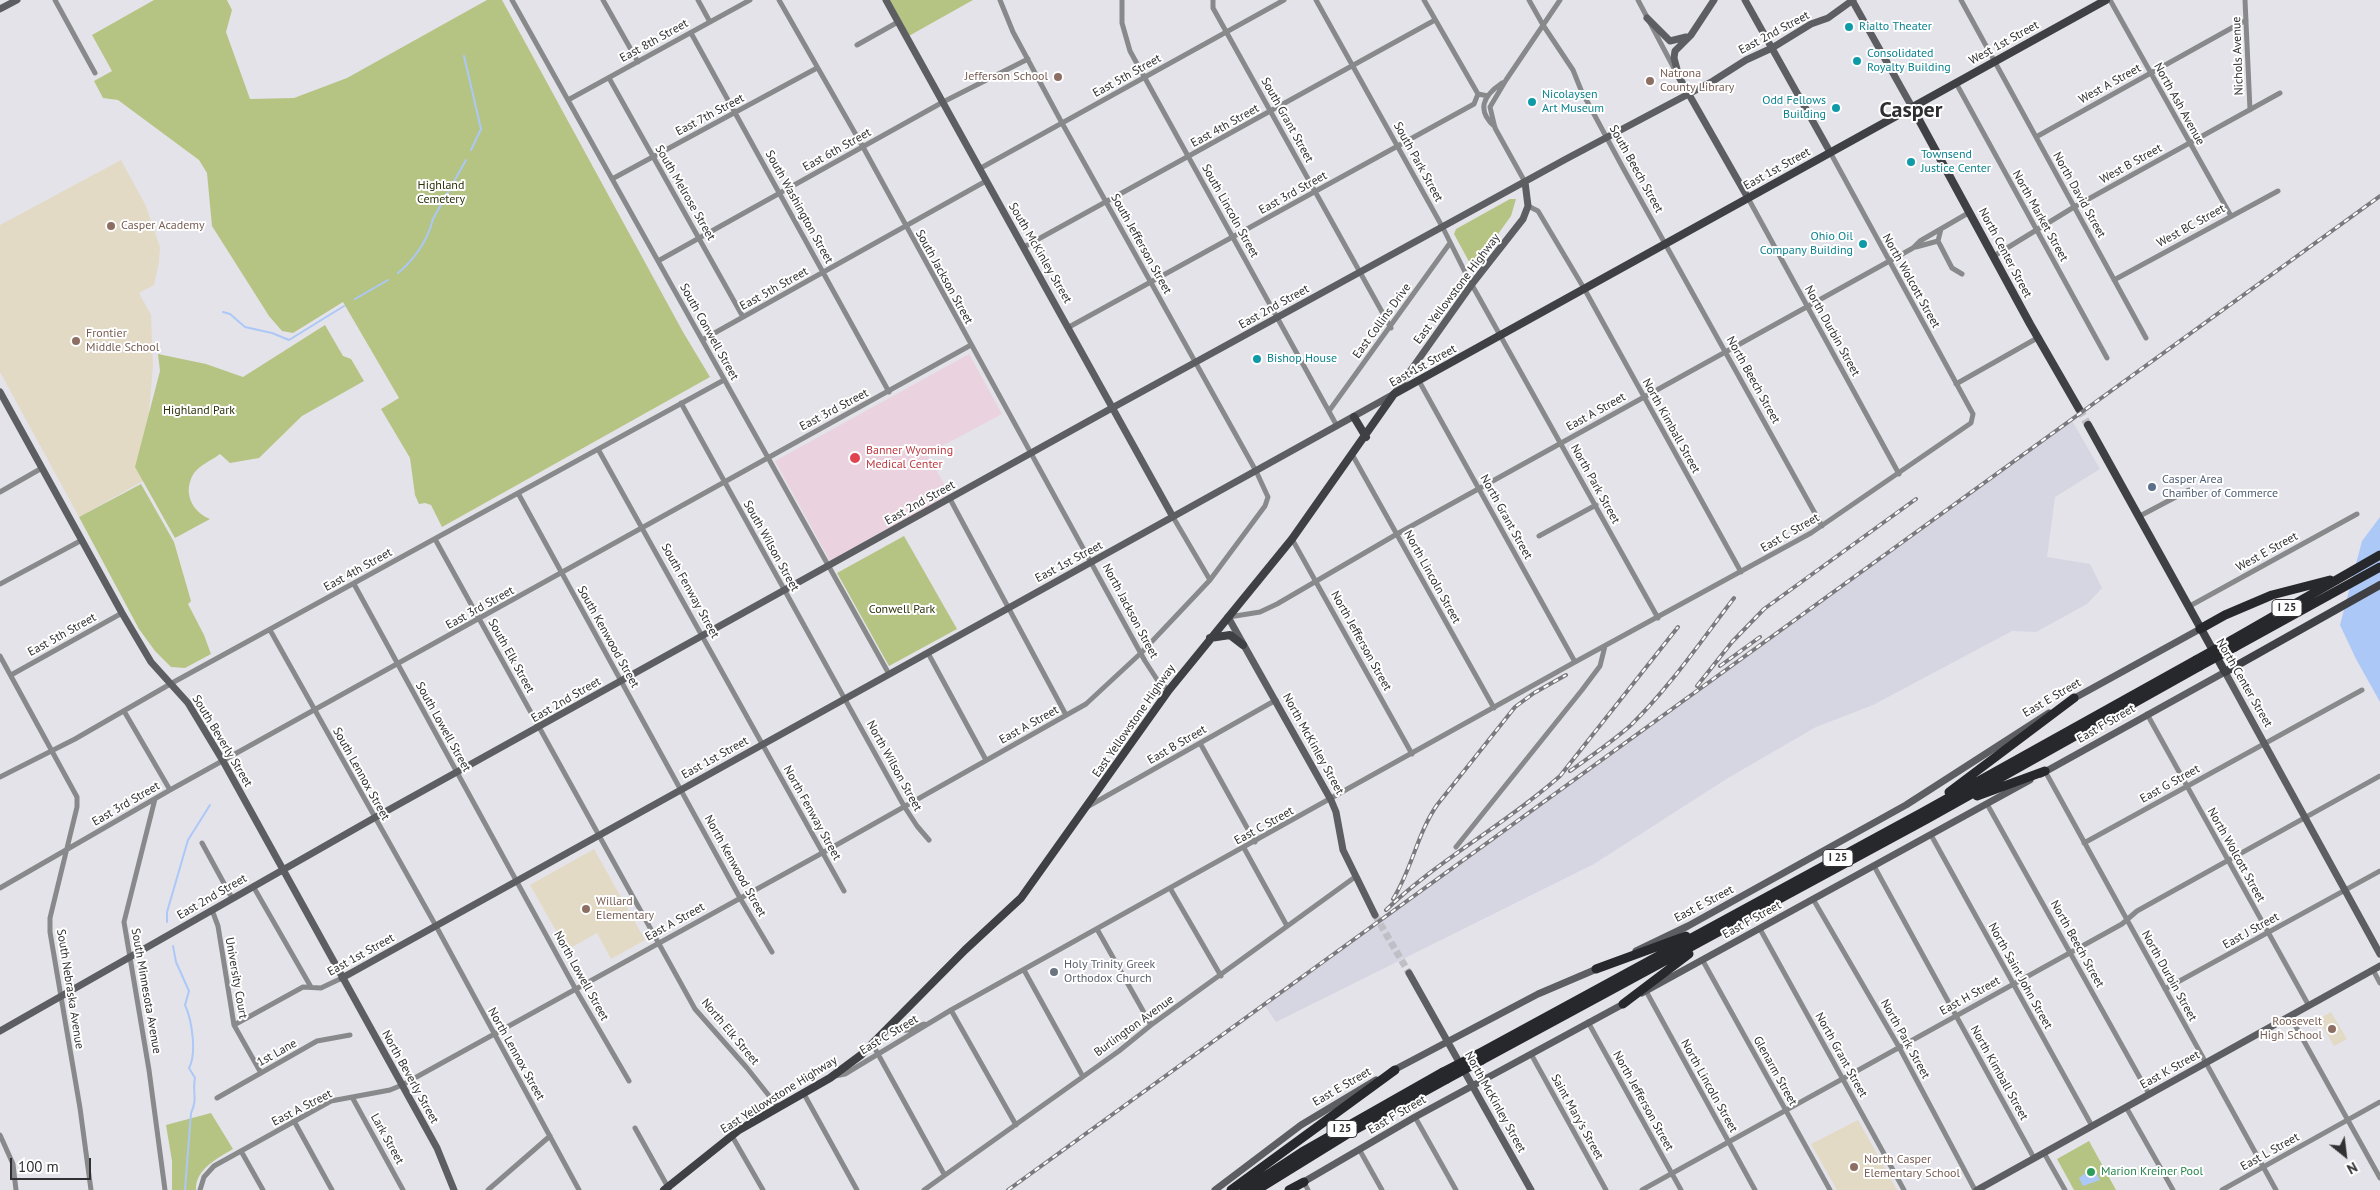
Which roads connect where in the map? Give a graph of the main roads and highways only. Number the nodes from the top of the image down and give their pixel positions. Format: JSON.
{"nodes":[{"id":1,"x":17,"y":0,"type":"edge"},
{"id":2,"x":886,"y":0,"type":"edge"},
{"id":3,"x":1714,"y":0,"type":"edge"},
{"id":4,"x":1745,"y":0,"type":"edge"},
{"id":5,"x":1853,"y":0,"type":"edge"},
{"id":6,"x":2106,"y":0,"type":"edge"},
{"id":7,"x":0,"y":9,"type":"edge"},
{"id":8,"x":1647,"y":18,"type":"road end"},
{"id":9,"x":1691,"y":35,"type":"junction"},
{"id":10,"x":1772,"y":48,"type":"junction"},
{"id":11,"x":1688,"y":93,"type":"junction"},
{"id":12,"x":1912,"y":107,"type":"junction"},
{"id":13,"x":1830,"y":152,"type":"junction"},
{"id":14,"x":1525,"y":182,"type":"junction"},
{"id":15,"x":1748,"y":198,"type":"junction"},
{"id":16,"x":1394,"y":394,"type":"junction"},
{"id":17,"x":1,"y":396,"type":"edge"},
{"id":18,"x":1112,"y":408,"type":"junction"},
{"id":19,"x":2079,"y":409,"type":"tunnel mouth"},
{"id":20,"x":1354,"y":417,"type":"junction"},
{"id":21,"x":2088,"y":425,"type":"tunnel mouth"},
{"id":22,"x":1366,"y":436,"type":"junction"},
{"id":23,"x":1173,"y":517,"type":"junction"},
{"id":24,"x":2380,"y":555,"type":"edge"},
{"id":25,"x":2380,"y":567,"type":"edge"},
{"id":26,"x":2342,"y":576,"type":"junction"},
{"id":27,"x":2380,"y":586,"type":"edge"},
{"id":28,"x":1228,"y":617,"type":"junction"},
{"id":29,"x":2200,"y":629,"type":"junction"},
{"id":30,"x":1210,"y":638,"type":"junction"},
{"id":31,"x":2234,"y":643,"type":"junction"},
{"id":32,"x":1244,"y":645,"type":"junction"},
{"id":33,"x":2225,"y":672,"type":"junction"},
{"id":34,"x":2074,"y":698,"type":"junction"},
{"id":35,"x":2045,"y":771,"type":"junction"},
{"id":36,"x":1925,"y":815,"type":"junction"},
{"id":37,"x":282,"y":870,"type":"junction"},
{"id":38,"x":1743,"y":914,"type":"junction"},
{"id":39,"x":1375,"y":915,"type":"tunnel mouth"},
{"id":40,"x":2380,"y":954,"type":"edge"},
{"id":41,"x":2376,"y":968,"type":"edge"},
{"id":42,"x":1596,"y":969,"type":"junction"},
{"id":43,"x":1409,"y":974,"type":"tunnel mouth"},
{"id":44,"x":342,"y":978,"type":"junction"},
{"id":45,"x":1623,"y":1004,"type":"junction"},
{"id":46,"x":0,"y":1031,"type":"edge"},
{"id":47,"x":1448,"y":1041,"type":"junction"},
{"id":48,"x":1394,"y":1070,"type":"junction"},
{"id":49,"x":1445,"y":1076,"type":"junction"},
{"id":50,"x":1472,"y":1085,"type":"junction"},
{"id":51,"x":1306,"y":1186,"type":"edge"},
{"id":52,"x":667,"y":1189,"type":"edge"},
{"id":53,"x":454,"y":1190,"type":"edge"},
{"id":54,"x":1215,"y":1190,"type":"edge"},
{"id":55,"x":1231,"y":1190,"type":"edge"},
{"id":56,"x":1244,"y":1190,"type":"edge"},
{"id":57,"x":1257,"y":1190,"type":"edge"},
{"id":58,"x":1290,"y":1190,"type":"edge"},
{"id":59,"x":1531,"y":1190,"type":"edge"},
{"id":60,"x":1976,"y":1190,"type":"edge"}],
"edges":[{"from":1,"to":7,"type":"main road"},
{"from":2,"to":18,"type":"main road","name":"South McKinley Street"},
{"from":3,"to":9,"type":"main road"},
{"from":4,"to":10,"type":"main road"},
{"from":5,"to":10,"type":"main road","name":"East 2nd Street"},
{"from":5,"to":12,"type":"main road"},
{"from":6,"to":12,"type":"main road","name":"West 1st Street"},
{"from":8,"to":9,"type":"main road"},
{"from":9,"to":11,"type":"main road"},
{"from":10,"to":11,"type":"main road","name":"East 2nd Street"},
{"from":10,"to":13,"type":"main road"},
{"from":11,"to":14,"type":"main road","name":"East 2nd Street"},
{"from":11,"to":15,"type":"main road"},
{"from":12,"to":13,"type":"main road","name":"East 1st Street"},
{"from":12,"to":19,"type":"main road","name":"North Center Street"},
{"from":13,"to":15,"type":"main road","name":"East 1st Street"},
{"from":14,"to":16,"type":"main road","name":"East Yellowstone Highway"},
{"from":14,"to":18,"type":"main road","name":"East 2nd Street"},
{"from":15,"to":16,"type":"main road","name":"East 1st Street"},
{"from":16,"to":20,"type":"main road","name":"East 1st Street"},
{"from":16,"to":22,"type":"main road","name":"East Yellowstone Highway"},
{"from":17,"to":37,"type":"main road","name":"South Beverly Street"},
{"from":18,"to":23,"type":"main road","name":"South McKinley Street"},
{"from":18,"to":37,"type":"main road","name":"East 2nd Street"},
{"from":20,"to":22,"type":"main road"},
{"from":20,"to":23,"type":"main road","name":"East 1st Street"},
{"from":21,"to":29,"type":"main road","name":"North Center Street"},
{"from":22,"to":28,"type":"main road","name":"East Yellowstone Highway"},
{"from":23,"to":44,"type":"main road","name":"East 1st Street"},
{"from":24,"to":26,"type":"highway","number":"I 25"},
{"from":25,"to":31,"type":"highway","number":"I 25"},
{"from":26,"to":29,"type":"highway"},
{"from":26,"to":31,"type":"highway","number":"I 25"},
{"from":27,"to":33,"type":"main road"},
{"from":28,"to":30,"type":"main road","name":"East Yellowstone Highway"},
{"from":28,"to":32,"type":"main road","name":"North McKinley Street"},
{"from":29,"to":33,"type":"main road","name":"North Center Street"},
{"from":29,"to":34,"type":"main road","name":"East E Street"},
{"from":30,"to":32,"type":"main road"},
{"from":30,"to":52,"type":"main road","name":"East Yellowstone Highway"},
{"from":31,"to":36,"type":"highway","number":"I 25","bridge":true},
{"from":32,"to":39,"type":"main road","name":"North McKinley Street"},
{"from":33,"to":35,"type":"main road","name":"East F Street"},
{"from":33,"to":40,"type":"main road","name":"North Center Street"},
{"from":34,"to":36,"type":"highway"},
{"from":34,"to":42,"type":"main road","name":"East E Street"},
{"from":35,"to":36,"type":"highway"},
{"from":35,"to":45,"type":"main road","name":"East F Street"},
{"from":36,"to":38,"type":"highway","number":"I 25"},
{"from":37,"to":44,"type":"main road","name":"South Beverly Street"},
{"from":37,"to":46,"type":"main road","name":"East 2nd Street"},
{"from":38,"to":42,"type":"highway"},
{"from":38,"to":45,"type":"highway"},
{"from":38,"to":49,"type":"highway","number":"I 25","bridge":true},
{"from":41,"to":60,"type":"main road","name":"East K Street"},
{"from":42,"to":47,"type":"main road","name":"East E Street"},
{"from":43,"to":47,"type":"main road","name":"North McKinley Street"},
{"from":44,"to":53,"type":"main road","name":"North Beverly Street"},
{"from":45,"to":50,"type":"main road","name":"East F Street"},
{"from":47,"to":48,"type":"main road","name":"East E Street"},
{"from":47,"to":50,"type":"main road","name":"North McKinley Street"},
{"from":48,"to":54,"type":"main road","name":"East E Street"},
{"from":48,"to":55,"type":"highway"},
{"from":49,"to":56,"type":"highway","number":"I 25"},
{"from":49,"to":57,"type":"highway","number":"I 25"},
{"from":50,"to":51,"type":"main road","name":"East F Street"},
{"from":50,"to":59,"type":"main road","name":"North McKinley Street"},
{"from":51,"to":58,"type":"highway"}]}
